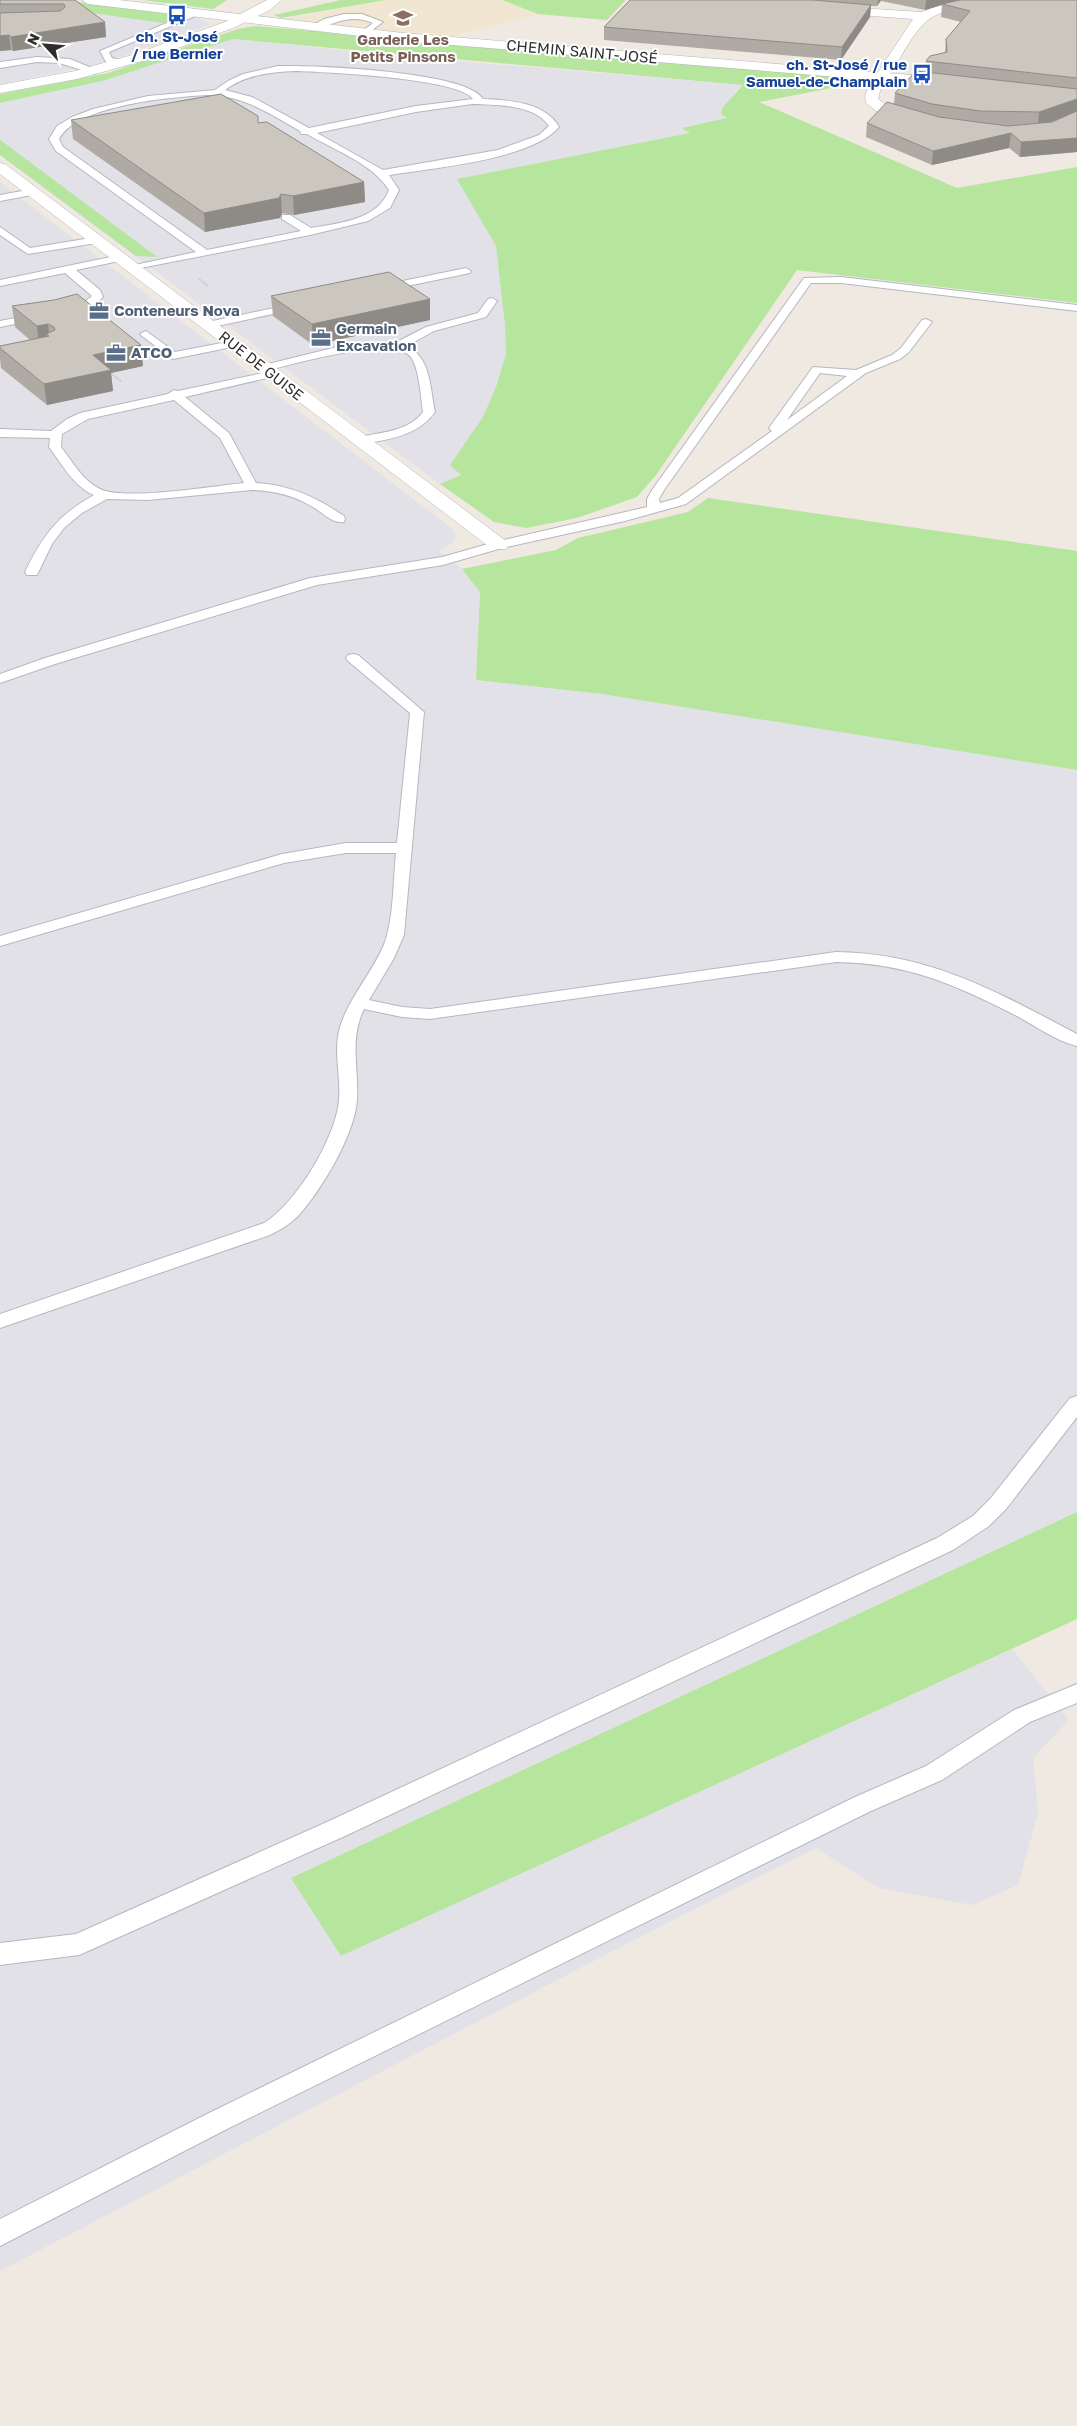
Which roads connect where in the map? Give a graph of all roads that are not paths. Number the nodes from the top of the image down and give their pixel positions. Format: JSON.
{"nodes":[{"id":1,"x":88,"y":0,"type":"edge"},
{"id":2,"x":253,"y":0,"type":"edge"},
{"id":3,"x":275,"y":0,"type":"edge"},
{"id":4,"x":990,"y":0,"type":"edge"},
{"id":5,"x":823,"y":8,"type":"edge"},
{"id":6,"x":196,"y":14,"type":"junction"},
{"id":7,"x":924,"y":16,"type":"junction"},
{"id":8,"x":240,"y":19,"type":"junction"},
{"id":9,"x":312,"y":28,"type":"junction"},
{"id":10,"x":364,"y":33,"type":"junction"},
{"id":11,"x":120,"y":64,"type":"junction"},
{"id":12,"x":0,"y":65,"type":"edge"},
{"id":13,"x":95,"y":71,"type":"junction"},
{"id":14,"x":883,"y":76,"type":"junction"},
{"id":15,"x":959,"y":83,"type":"edge"},
{"id":16,"x":0,"y":89,"type":"edge"},
{"id":17,"x":218,"y":92,"type":"junction"},
{"id":18,"x":479,"y":101,"type":"junction"},
{"id":19,"x":927,"y":122,"type":"edge"},
{"id":20,"x":310,"y":132,"type":"junction"},
{"id":21,"x":291,"y":134,"type":"edge"},
{"id":22,"x":0,"y":167,"type":"edge"},
{"id":23,"x":381,"y":173,"type":"junction"},
{"id":24,"x":33,"y":192,"type":"junction"},
{"id":25,"x":0,"y":198,"type":"edge"},
{"id":26,"x":286,"y":217,"type":"edge"},
{"id":27,"x":0,"y":230,"type":"edge"},
{"id":28,"x":310,"y":232,"type":"junction"},
{"id":29,"x":97,"y":240,"type":"junction"},
{"id":30,"x":204,"y":253,"type":"junction"},
{"id":31,"x":127,"y":263,"type":"junction"},
{"id":32,"x":66,"y":268,"type":"junction"},
{"id":33,"x":466,"y":271,"type":"dead end"},
{"id":34,"x":0,"y":283,"type":"edge"},
{"id":35,"x":373,"y":290,"type":"edge"},
{"id":36,"x":492,"y":301,"type":"dead end"},
{"id":37,"x":310,"y":303,"type":"edge"},
{"id":38,"x":1077,"y":308,"type":"edge"},
{"id":39,"x":926,"y":322,"type":"dead end"},
{"id":40,"x":0,"y":324,"type":"edge"},
{"id":41,"x":208,"y":325,"type":"junction"},
{"id":42,"x":146,"y":334,"type":"dead end"},
{"id":43,"x":363,"y":334,"type":"edge"},
{"id":44,"x":232,"y":344,"type":"junction"},
{"id":45,"x":378,"y":344,"type":"junction"},
{"id":46,"x":398,"y":346,"type":"junction"},
{"id":47,"x":173,"y":356,"type":"junction"},
{"id":48,"x":187,"y":367,"type":"dead end"},
{"id":49,"x":268,"y":371,"type":"junction"},
{"id":50,"x":858,"y":374,"type":"junction"},
{"id":51,"x":174,"y":394,"type":"junction"},
{"id":52,"x":0,"y":433,"type":"edge"},
{"id":53,"x":55,"y":435,"type":"junction"},
{"id":54,"x":360,"y":441,"type":"junction"},
{"id":55,"x":766,"y":441,"type":"junction"},
{"id":56,"x":252,"y":486,"type":"junction"},
{"id":57,"x":104,"y":494,"type":"junction"},
{"id":58,"x":654,"y":509,"type":"junction"},
{"id":59,"x":339,"y":519,"type":"dead end"},
{"id":60,"x":499,"y":545,"type":"junction"},
{"id":61,"x":32,"y":572,"type":"dead end"},
{"id":62,"x":353,"y":658,"type":"dead end"},
{"id":63,"x":0,"y":679,"type":"edge"},
{"id":64,"x":404,"y":848,"type":"junction"},
{"id":65,"x":0,"y":941,"type":"edge"},
{"id":66,"x":360,"y":1003,"type":"junction"},
{"id":67,"x":1077,"y":1041,"type":"edge"},
{"id":68,"x":0,"y":1321,"type":"edge"},
{"id":69,"x":1077,"y":1403,"type":"edge"},
{"id":70,"x":1077,"y":1692,"type":"edge"},
{"id":71,"x":0,"y":1954,"type":"edge"},
{"id":72,"x":0,"y":2233,"type":"edge"}],
"edges":[{"from":1,"to":6,"type":"street","name":"CHEMIN SAINT-JOSÉ"},
{"from":2,"to":8,"type":"street"},
{"from":3,"to":8,"type":"street"},
{"from":4,"to":7,"type":"street"},
{"from":5,"to":7,"type":"street"},
{"from":6,"to":8,"type":"street","name":"CHEMIN SAINT-JOSÉ"},
{"from":6,"to":11,"type":"lane"},
{"from":7,"to":14,"type":"street"},
{"from":8,"to":9,"type":"street","name":"CHEMIN SAINT-JOSÉ"},
{"from":8,"to":11,"type":"street"},
{"from":9,"to":10,"type":"street","name":"CHEMIN SAINT-JOSÉ"},
{"from":9,"to":10,"type":"lane"},
{"from":10,"to":14,"type":"street","name":"CHEMIN SAINT-JOSÉ"},
{"from":11,"to":13,"type":"street"},
{"from":12,"to":13,"type":"lane"},
{"from":13,"to":16,"type":"street"},
{"from":14,"to":15,"type":"street","name":"CHEMIN SAINT-JOSÉ"},
{"from":14,"to":19,"type":"street"},
{"from":17,"to":18,"type":"lane"},
{"from":17,"to":20,"type":"lane"},
{"from":17,"to":30,"type":"lane"},
{"from":18,"to":20,"type":"lane"},
{"from":18,"to":23,"type":"lane"},
{"from":20,"to":21,"type":"lane"},
{"from":20,"to":23,"type":"lane"},
{"from":22,"to":24,"type":"street","name":"RUE DE GUISE"},
{"from":23,"to":28,"type":"lane"},
{"from":24,"to":25,"type":"lane"},
{"from":24,"to":29,"type":"street","name":"RUE DE GUISE"},
{"from":26,"to":28,"type":"lane"},
{"from":27,"to":29,"type":"lane"},
{"from":28,"to":30,"type":"lane"},
{"from":29,"to":31,"type":"street","name":"RUE DE GUISE"},
{"from":30,"to":31,"type":"lane"},
{"from":31,"to":32,"type":"lane"},
{"from":31,"to":41,"type":"street","name":"RUE DE GUISE"},
{"from":32,"to":34,"type":"lane"},
{"from":32,"to":40,"type":"lane"},
{"from":33,"to":35,"type":"lane"},
{"from":36,"to":46,"type":"lane"},
{"from":37,"to":41,"type":"lane"},
{"from":38,"to":58,"type":"lane"},
{"from":39,"to":50,"type":"lane"},
{"from":41,"to":44,"type":"street","name":"RUE DE GUISE"},
{"from":42,"to":47,"type":"lane"},
{"from":43,"to":45,"type":"lane"},
{"from":44,"to":47,"type":"lane"},
{"from":44,"to":49,"type":"street","name":"RUE DE GUISE"},
{"from":45,"to":46,"type":"lane"},
{"from":45,"to":49,"type":"lane"},
{"from":46,"to":54,"type":"lane"},
{"from":47,"to":48,"type":"lane"},
{"from":49,"to":51,"type":"lane"},
{"from":49,"to":54,"type":"street","name":"RUE DE GUISE"},
{"from":50,"to":55,"type":"lane"},
{"from":50,"to":55,"type":"lane"},
{"from":51,"to":53,"type":"lane"},
{"from":51,"to":56,"type":"lane"},
{"from":52,"to":53,"type":"lane"},
{"from":53,"to":57,"type":"lane"},
{"from":54,"to":60,"type":"street","name":"RUE DE GUISE"},
{"from":55,"to":58,"type":"lane"},
{"from":56,"to":57,"type":"lane"},
{"from":56,"to":59,"type":"lane"},
{"from":57,"to":61,"type":"lane"},
{"from":58,"to":60,"type":"lane"},
{"from":60,"to":63,"type":"lane"},
{"from":62,"to":64,"type":"lane"},
{"from":64,"to":65,"type":"lane"},
{"from":64,"to":66,"type":"lane"},
{"from":66,"to":67,"type":"lane"},
{"from":66,"to":68,"type":"lane"},
{"from":69,"to":71,"type":"lane"},
{"from":70,"to":72,"type":"lane"}]}
